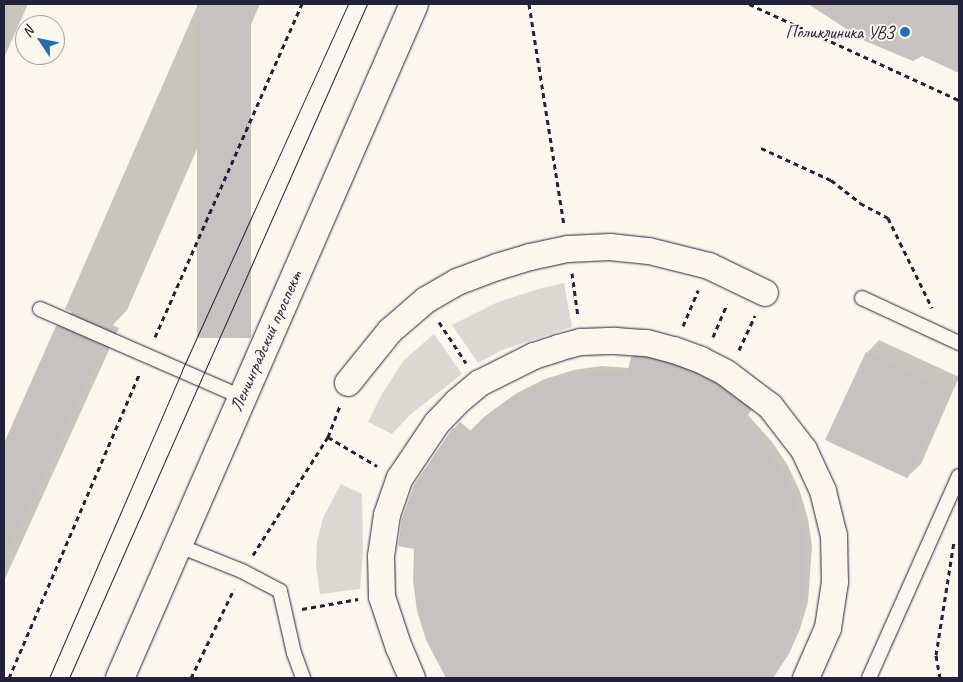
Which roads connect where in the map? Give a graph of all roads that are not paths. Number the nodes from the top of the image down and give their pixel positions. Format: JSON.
{"nodes":[{"id":1,"x":414,"y":4,"type":"edge"},
{"id":2,"x":765,"y":293,"type":"dead end"},
{"id":3,"x":862,"y":298,"type":"dead end"},
{"id":4,"x":40,"y":309,"type":"dead end"},
{"id":5,"x":959,"y":343,"type":"edge"},
{"id":6,"x":348,"y":383,"type":"road end"},
{"id":7,"x":241,"y":397,"type":"junction"},
{"id":8,"x":959,"y":476,"type":"edge"},
{"id":9,"x":177,"y":544,"type":"junction"},
{"id":10,"x":120,"y":678,"type":"edge"},
{"id":11,"x":302,"y":678,"type":"edge"},
{"id":12,"x":412,"y":678,"type":"edge"},
{"id":13,"x":806,"y":678,"type":"edge"},
{"id":14,"x":869,"y":678,"type":"edge"}],
"edges":[{"from":1,"to":7,"type":"main road","name":"Ленинградский проспект"},
{"from":2,"to":6,"type":"street"},
{"from":3,"to":5,"type":"lane"},
{"from":4,"to":7,"type":"lane"},
{"from":7,"to":9,"type":"main road","name":"Ленинградский проспект"},
{"from":8,"to":14,"type":"lane"},
{"from":9,"to":10,"type":"main road","name":"Ленинградский проспект"},
{"from":9,"to":11,"type":"lane"},
{"from":12,"to":13,"type":"street"}]}
